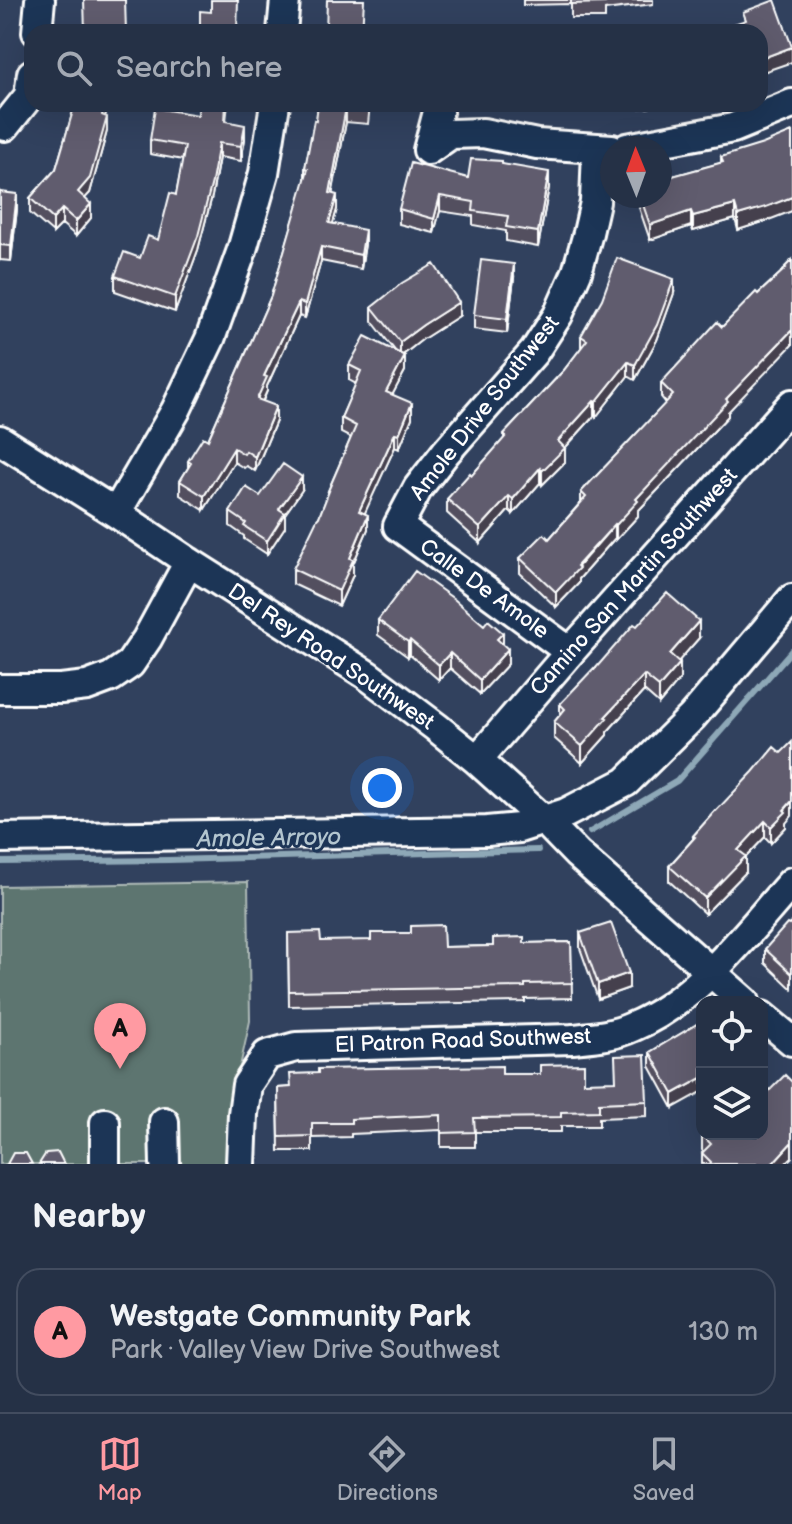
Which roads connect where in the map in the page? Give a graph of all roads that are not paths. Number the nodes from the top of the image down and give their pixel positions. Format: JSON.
{"nodes":[{"id":1,"x":40,"y":0,"type":"edge"},
{"id":2,"x":285,"y":0,"type":"edge"},
{"id":3,"x":38,"y":24,"type":"edge"},
{"id":4,"x":283,"y":24,"type":"edge"},
{"id":5,"x":24,"y":102,"type":"edge"},
{"id":6,"x":792,"y":104,"type":"edge"},
{"id":7,"x":274,"y":112,"type":"edge"},
{"id":8,"x":438,"y":112,"type":"edge"},
{"id":9,"x":451,"y":112,"type":"edge"},
{"id":10,"x":5,"y":126,"type":"dead end"},
{"id":11,"x":483,"y":133,"type":"junction"},
{"id":12,"x":672,"y":140,"type":"edge"},
{"id":13,"x":600,"y":149,"type":"edge"},
{"id":14,"x":600,"y":173,"type":"edge"},
{"id":15,"x":792,"y":404,"type":"edge"},
{"id":16,"x":0,"y":440,"type":"edge"},
{"id":17,"x":116,"y":513,"type":"junction"},
{"id":18,"x":398,"y":526,"type":"joint"},
{"id":19,"x":189,"y":562,"type":"junction"},
{"id":20,"x":792,"y":599,"type":"edge"},
{"id":21,"x":570,"y":652,"type":"junction"},
{"id":22,"x":0,"y":689,"type":"edge"},
{"id":23,"x":477,"y":760,"type":"junction"},
{"id":24,"x":546,"y":822,"type":"junction"},
{"id":25,"x":0,"y":838,"type":"edge"},
{"id":26,"x":792,"y":882,"type":"edge"},
{"id":27,"x":710,"y":972,"type":"junction"},
{"id":28,"x":738,"y":996,"type":"edge"},
{"id":29,"x":768,"y":1021,"type":"edge"},
{"id":30,"x":792,"y":1041,"type":"edge"},
{"id":31,"x":164,"y":1122,"type":"dead end"},
{"id":32,"x":105,"y":1123,"type":"dead end"},
{"id":33,"x":105,"y":1164,"type":"edge"},
{"id":34,"x":165,"y":1164,"type":"edge"},
{"id":35,"x":241,"y":1164,"type":"edge"}],
"edges":[{"from":1,"to":3,"type":"street"},
{"from":2,"to":4,"type":"street"},
{"from":5,"to":10,"type":"street"},
{"from":6,"to":12,"type":"street"},
{"from":7,"to":17,"type":"street"},
{"from":8,"to":11,"type":"street"},
{"from":9,"to":11,"type":"street"},
{"from":11,"to":13,"type":"street"},
{"from":14,"to":18,"type":"street","name":"Amole Drive Southwest"},
{"from":15,"to":21,"type":"street","name":"Camino San Martin Southwest"},
{"from":16,"to":17,"type":"street","name":"Del Rey Road Southwest"},
{"from":17,"to":19,"type":"street","name":"Del Rey Road Southwest"},
{"from":18,"to":21,"type":"street","name":"Calle De Amole"},
{"from":19,"to":22,"type":"street"},
{"from":19,"to":23,"type":"street","name":"Del Rey Road Southwest"},
{"from":20,"to":24,"type":"street"},
{"from":21,"to":23,"type":"street","name":"Camino San Martin Southwest"},
{"from":23,"to":24,"type":"street","name":"Del Rey Road Southwest"},
{"from":24,"to":25,"type":"street"},
{"from":24,"to":27,"type":"street","name":"Del Rey Road Southwest"},
{"from":26,"to":27,"type":"street","name":"El Patron Road Southwest"},
{"from":27,"to":28,"type":"street","name":"Del Rey Road Southwest"},
{"from":27,"to":35,"type":"street","name":"El Patron Road Southwest"},
{"from":29,"to":30,"type":"street"},
{"from":31,"to":34,"type":"street"},
{"from":32,"to":33,"type":"street"}]}
